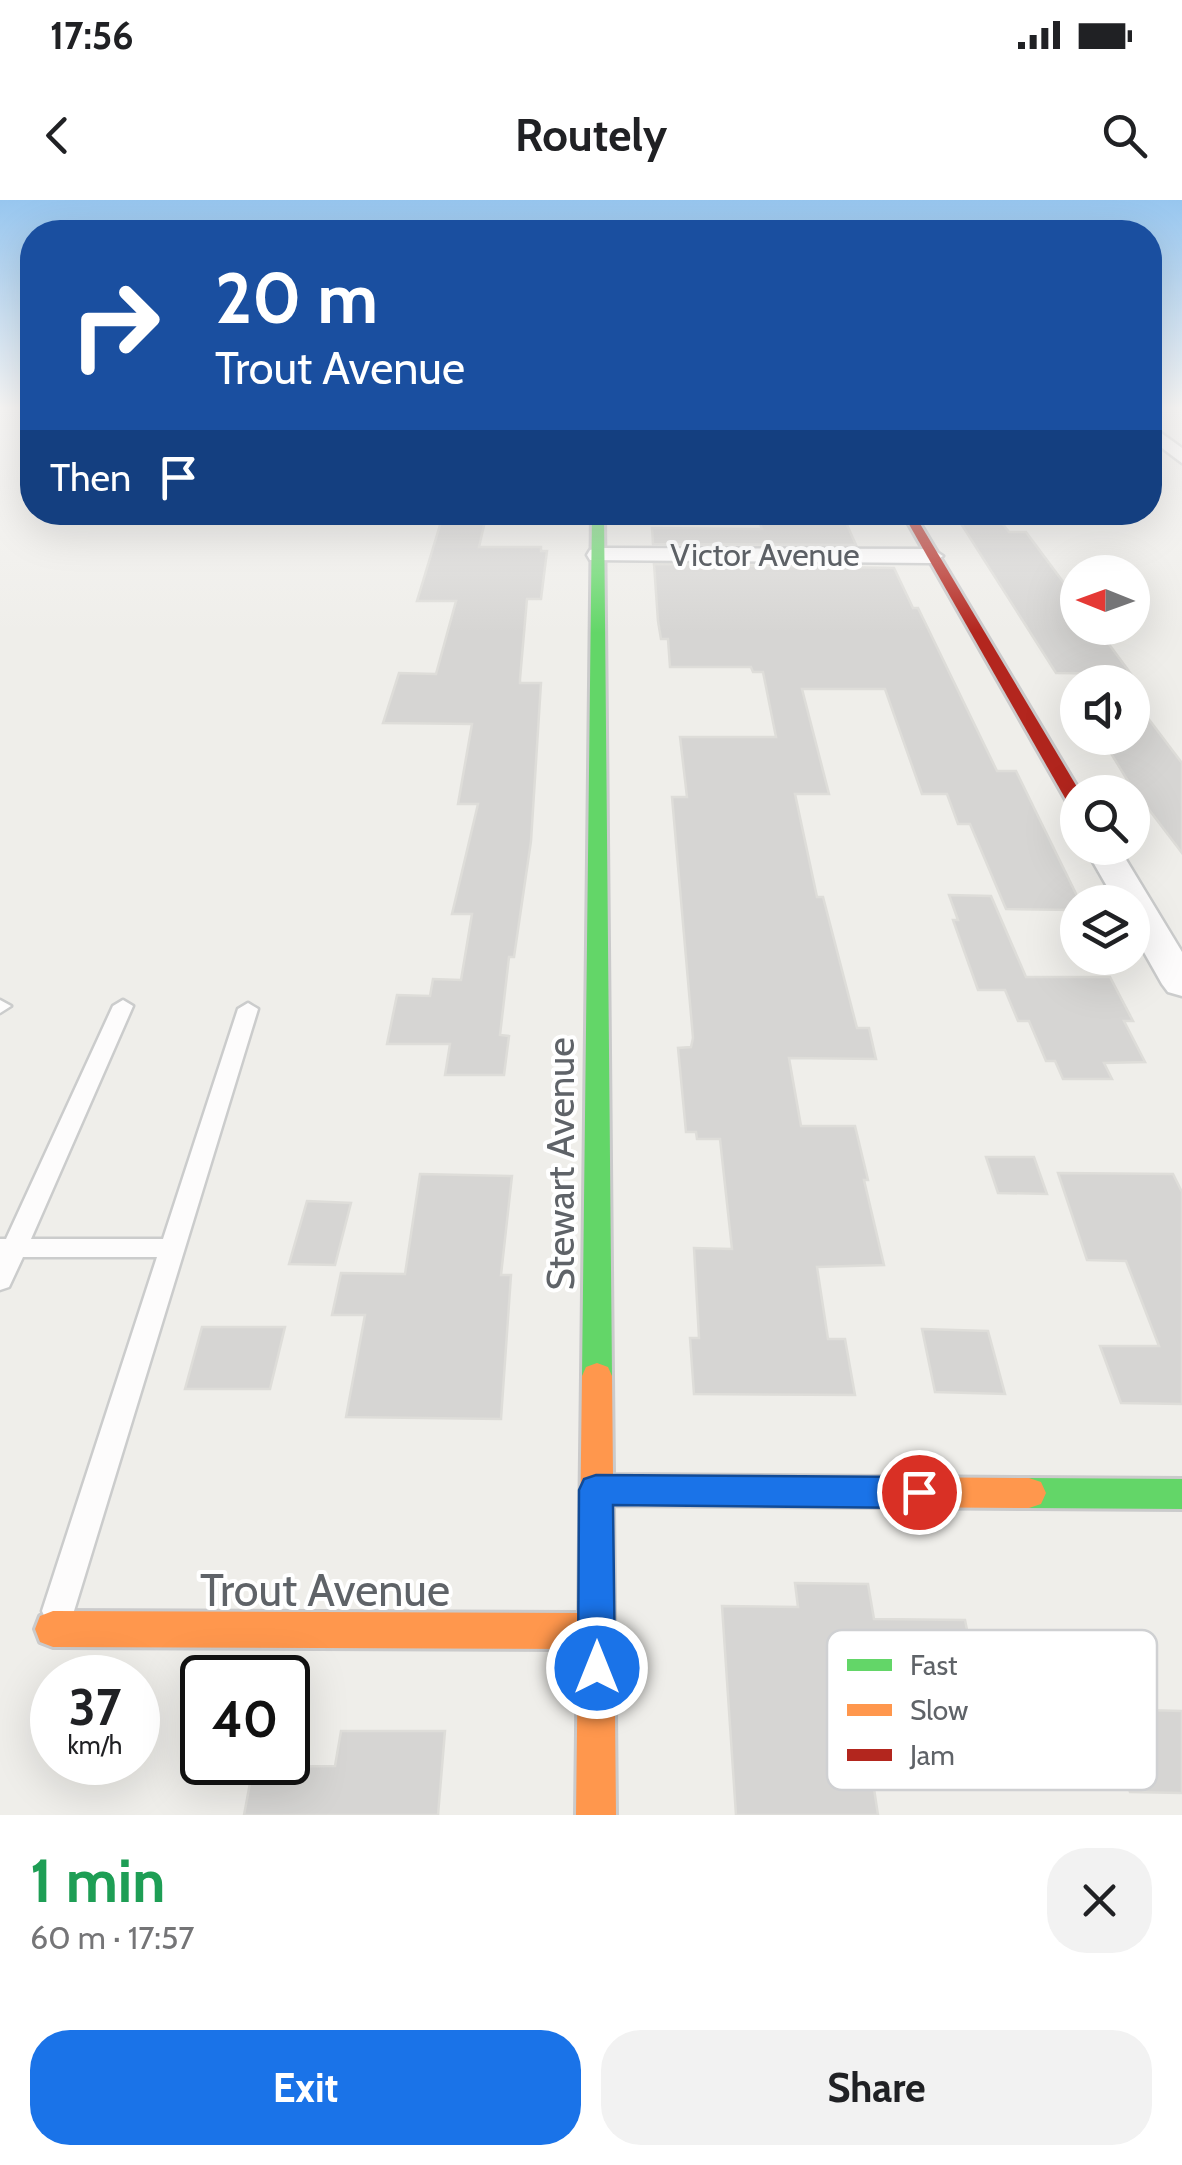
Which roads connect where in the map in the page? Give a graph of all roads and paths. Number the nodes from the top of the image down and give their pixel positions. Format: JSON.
{"nodes":[{"id":1,"x":598,"y":525,"type":"edge"},
{"id":2,"x":914,"y":525,"type":"edge"},
{"id":3,"x":598,"y":555,"type":"junction"},
{"id":4,"x":932,"y":556,"type":"junction"},
{"id":5,"x":1060,"y":775,"type":"edge"},
{"id":6,"x":1112,"y":865,"type":"edge"},
{"id":7,"x":1182,"y":984,"type":"edge"},
{"id":8,"x":123,"y":1006,"type":"dead end"},
{"id":9,"x":248,"y":1009,"type":"dead end"},
{"id":10,"x":7,"y":1248,"type":"edge"},
{"id":11,"x":173,"y":1248,"type":"junction"},
{"id":12,"x":0,"y":1280,"type":"edge"},
{"id":13,"x":596,"y":1490,"type":"junction"},
{"id":14,"x":1182,"y":1494,"type":"edge"},
{"id":15,"x":18,"y":1628,"type":"dead end"},
{"id":16,"x":53,"y":1629,"type":"junction"},
{"id":17,"x":597,"y":1632,"type":"junction"},
{"id":18,"x":596,"y":1815,"type":"edge"}],
"edges":[{"from":1,"to":3,"type":"street","name":"Stewart Avenue"},
{"from":2,"to":4,"type":"street"},
{"from":3,"to":4,"type":"street","name":"Victor Avenue"},
{"from":3,"to":13,"type":"street","name":"Stewart Avenue"},
{"from":4,"to":5,"type":"street"},
{"from":6,"to":7,"type":"street"},
{"from":8,"to":10,"type":"lane"},
{"from":9,"to":11,"type":"lane"},
{"from":10,"to":11,"type":"lane"},
{"from":10,"to":12,"type":"lane"},
{"from":11,"to":16,"type":"lane"},
{"from":13,"to":14,"type":"street"},
{"from":13,"to":17,"type":"street","name":"Stewart Avenue"},
{"from":15,"to":16,"type":"lane"},
{"from":16,"to":17,"type":"street","name":"Trout Avenue"},
{"from":17,"to":18,"type":"street","name":"Stewart Avenue"}]}
